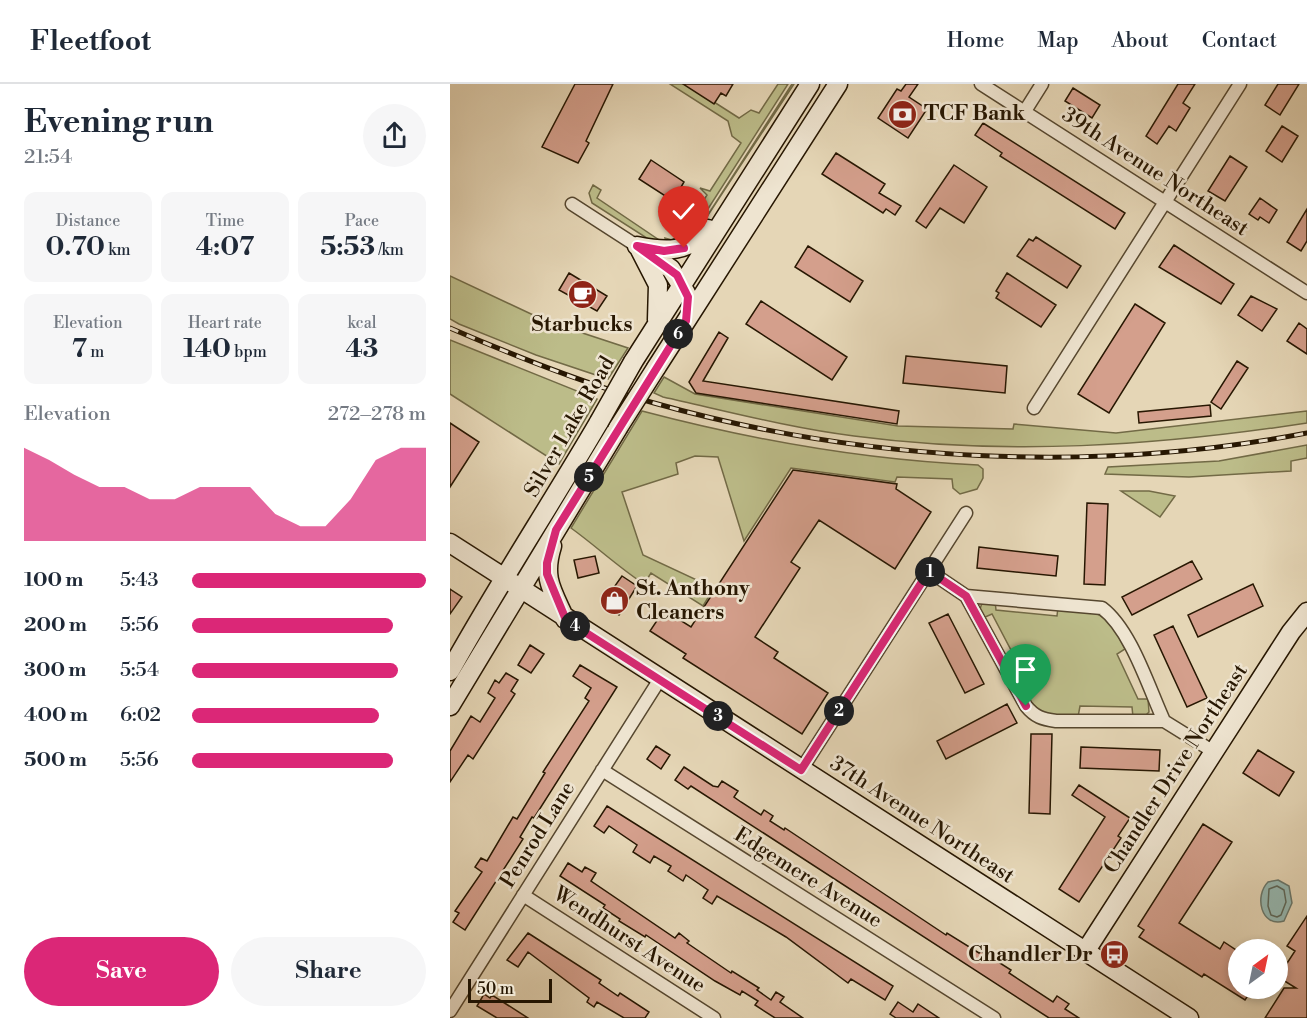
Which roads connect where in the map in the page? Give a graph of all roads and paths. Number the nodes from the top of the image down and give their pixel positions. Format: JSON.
{"nodes":[{"id":1,"x":810,"y":84,"type":"edge"},
{"id":2,"x":838,"y":84,"type":"edge"},
{"id":3,"x":981,"y":84,"type":"edge"},
{"id":4,"x":1042,"y":84,"type":"edge"},
{"id":5,"x":1240,"y":84,"type":"edge"},
{"id":6,"x":1024,"y":111,"type":"junction"},
{"id":7,"x":734,"y":201,"type":"junction"},
{"id":8,"x":1165,"y":202,"type":"junction"},
{"id":9,"x":573,"y":204,"type":"dead end"},
{"id":10,"x":637,"y":246,"type":"junction"},
{"id":11,"x":682,"y":285,"type":"junction"},
{"id":12,"x":1307,"y":293,"type":"edge"},
{"id":13,"x":686,"y":321,"type":"junction"},
{"id":14,"x":657,"y":323,"type":"junction"},
{"id":15,"x":1034,"y":408,"type":"dead end"},
{"id":16,"x":966,"y":513,"type":"dead end"},
{"id":17,"x":556,"y":530,"type":"junction"},
{"id":18,"x":450,"y":543,"type":"edge"},
{"id":19,"x":929,"y":571,"type":"junction"},
{"id":20,"x":504,"y":580,"type":"junction"},
{"id":21,"x":520,"y":590,"type":"junction"},
{"id":22,"x":966,"y":596,"type":"junction"},
{"id":23,"x":1307,"y":612,"type":"edge"},
{"id":24,"x":566,"y":620,"type":"junction"},
{"id":25,"x":450,"y":671,"type":"edge"},
{"id":26,"x":660,"y":679,"type":"junction"},
{"id":27,"x":450,"y":706,"type":"edge"},
{"id":28,"x":1164,"y":721,"type":"junction"},
{"id":29,"x":1214,"y":752,"type":"junction"},
{"id":30,"x":602,"y":770,"type":"junction"},
{"id":31,"x":801,"y":770,"type":"junction"},
{"id":32,"x":523,"y":895,"type":"junction"},
{"id":33,"x":1085,"y":952,"type":"junction"},
{"id":34,"x":450,"y":1011,"type":"edge"},
{"id":35,"x":714,"y":1018,"type":"edge"},
{"id":36,"x":994,"y":1018,"type":"edge"},
{"id":37,"x":1189,"y":1018,"type":"edge"}],
"edges":[{"from":1,"to":7,"type":"main road","name":"Silver Lake Road"},
{"from":2,"to":13,"type":"main road"},
{"from":3,"to":6,"type":"street","name":"39th Avenue Northeast"},
{"from":4,"to":6,"type":"street"},
{"from":5,"to":8,"type":"street"},
{"from":6,"to":8,"type":"street","name":"39th Avenue Northeast"},
{"from":7,"to":10,"type":"main road"},
{"from":7,"to":11,"type":"main road","name":"Silver Lake Road"},
{"from":8,"to":12,"type":"street","name":"39th Avenue Northeast"},
{"from":8,"to":15,"type":"street"},
{"from":9,"to":10,"type":"street"},
{"from":10,"to":11,"type":"main road"},
{"from":10,"to":14,"type":"main road"},
{"from":11,"to":13,"type":"main road"},
{"from":11,"to":14,"type":"main road","name":"Silver Lake Road"},
{"from":13,"to":17,"type":"main road","bridge":true},
{"from":14,"to":20,"type":"main road","name":"Silver Lake Road","bridge":true},
{"from":16,"to":19,"type":"street"},
{"from":17,"to":21,"type":"main road"},
{"from":17,"to":24,"type":"main road"},
{"from":18,"to":20,"type":"main road","name":"37th Avenue Northeast"},
{"from":19,"to":22,"type":"street"},
{"from":19,"to":31,"type":"street"},
{"from":20,"to":21,"type":"main road","name":"37th Avenue Northeast"},
{"from":20,"to":25,"type":"main road","name":"Silver Lake Road"},
{"from":21,"to":24,"type":"main road","name":"37th Avenue Northeast"},
{"from":21,"to":27,"type":"main road"},
{"from":22,"to":28,"type":"street"},
{"from":22,"to":28,"type":"street"},
{"from":23,"to":29,"type":"main road","name":"Chandler Drive Northeast"},
{"from":24,"to":26,"type":"main road","name":"37th Avenue Northeast"},
{"from":26,"to":30,"type":"street","name":"Penrod Lane"},
{"from":26,"to":31,"type":"main road","name":"37th Avenue Northeast"},
{"from":28,"to":29,"type":"street"},
{"from":29,"to":33,"type":"main road","name":"Chandler Drive Northeast"},
{"from":30,"to":32,"type":"street","name":"Penrod Lane"},
{"from":30,"to":36,"type":"street","name":"Edgemere Avenue"},
{"from":31,"to":33,"type":"main road","name":"37th Avenue Northeast"},
{"from":32,"to":34,"type":"street","name":"Penrod Lane"},
{"from":32,"to":35,"type":"street","name":"Wendhurst Avenue"},
{"from":33,"to":37,"type":"main road","name":"37th Avenue Northeast"}]}
